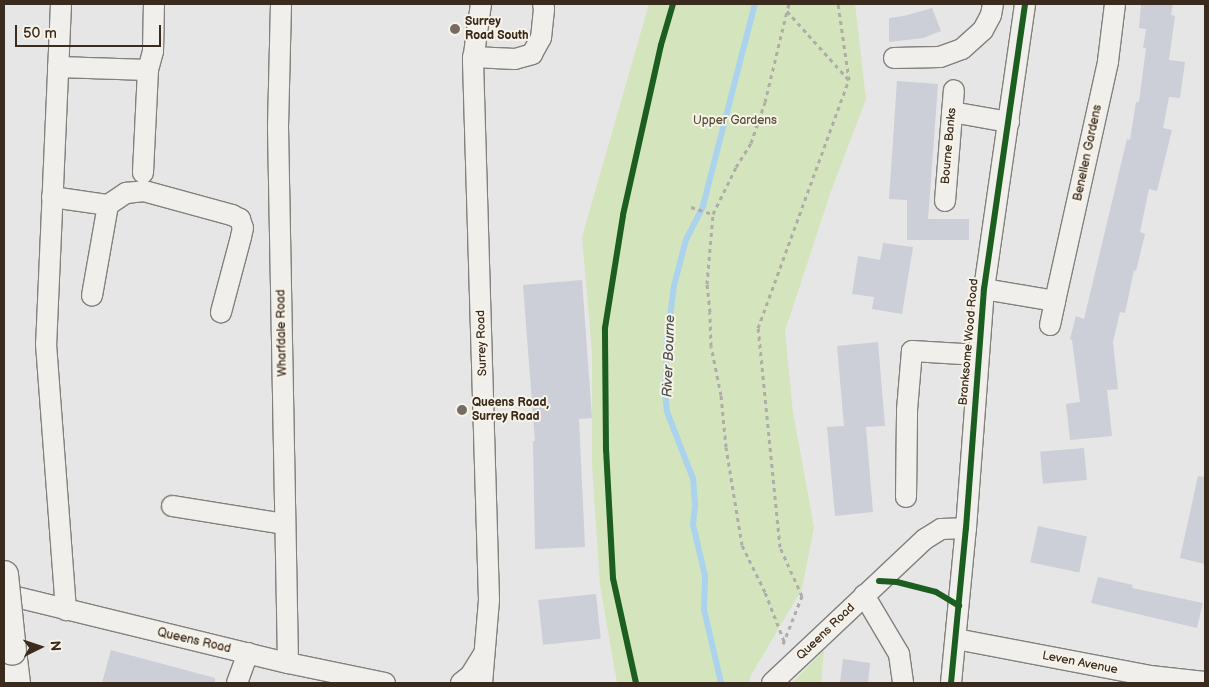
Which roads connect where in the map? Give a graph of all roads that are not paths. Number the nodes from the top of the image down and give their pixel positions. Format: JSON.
{"nodes":[{"id":1,"x":61,"y":4,"type":"edge"},
{"id":2,"x":154,"y":4,"type":"edge"},
{"id":3,"x":281,"y":4,"type":"edge"},
{"id":4,"x":481,"y":4,"type":"edge"},
{"id":5,"x":543,"y":4,"type":"edge"},
{"id":6,"x":1115,"y":4,"type":"edge"},
{"id":7,"x":992,"y":9,"type":"edge"},
{"id":8,"x":1025,"y":10,"type":"edge"},
{"id":9,"x":473,"y":57,"type":"junction"},
{"id":10,"x":894,"y":58,"type":"dead end"},
{"id":11,"x":58,"y":67,"type":"junction"},
{"id":12,"x":148,"y":70,"type":"junction"},
{"id":13,"x":954,"y":90,"type":"dead end"},
{"id":14,"x":952,"y":112,"type":"junction"},
{"id":15,"x":1009,"y":122,"type":"junction"},
{"id":16,"x":143,"y":173,"type":"dead end"},
{"id":17,"x":52,"y":197,"type":"junction"},
{"id":18,"x":945,"y":201,"type":"dead end"},
{"id":19,"x":108,"y":205,"type":"junction"},
{"id":20,"x":984,"y":289,"type":"junction"},
{"id":21,"x":92,"y":296,"type":"dead end"},
{"id":22,"x":1055,"y":301,"type":"junction"},
{"id":23,"x":222,"y":312,"type":"dead end"},
{"id":24,"x":1050,"y":325,"type":"dead end"},
{"id":25,"x":979,"y":355,"type":"junction"},
{"id":26,"x":906,"y":497,"type":"dead end"},
{"id":27,"x":172,"y":506,"type":"dead end"},
{"id":28,"x":285,"y":524,"type":"junction"},
{"id":29,"x":966,"y":528,"type":"junction"},
{"id":30,"x":4,"y":575,"type":"edge"},
{"id":31,"x":4,"y":594,"type":"edge"},
{"id":32,"x":864,"y":595,"type":"junction"},
{"id":33,"x":66,"y":610,"type":"junction"},
{"id":34,"x":956,"y":639,"type":"junction"},
{"id":35,"x":248,"y":653,"type":"junction"},
{"id":36,"x":483,"y":655,"type":"junction"},
{"id":37,"x":288,"y":663,"type":"junction"},
{"id":38,"x":1205,"y":682,"type":"edge"},
{"id":39,"x":16,"y":683,"type":"edge"},
{"id":40,"x":237,"y":683,"type":"edge"},
{"id":41,"x":385,"y":683,"type":"edge"},
{"id":42,"x":461,"y":683,"type":"edge"},
{"id":43,"x":482,"y":683,"type":"edge"},
{"id":44,"x":772,"y":683,"type":"edge"},
{"id":45,"x":903,"y":683,"type":"edge"},
{"id":46,"x":951,"y":683,"type":"edge"}],
"edges":[{"from":1,"to":11,"type":"street"},
{"from":2,"to":12,"type":"street"},
{"from":3,"to":28,"type":"street","name":"Wharfdale Road"},
{"from":4,"to":9,"type":"street","name":"Surrey Road"},
{"from":5,"to":9,"type":"street"},
{"from":6,"to":22,"type":"street","name":"Benellen Gardens"},
{"from":7,"to":8,"type":"street"},
{"from":7,"to":10,"type":"street"},
{"from":8,"to":15,"type":"street","name":"Branksome Wood Road"},
{"from":9,"to":36,"type":"street","name":"Surrey Road"},
{"from":11,"to":12,"type":"street"},
{"from":11,"to":17,"type":"street"},
{"from":12,"to":16,"type":"street"},
{"from":13,"to":14,"type":"street","name":"Bourne Banks"},
{"from":14,"to":15,"type":"street"},
{"from":14,"to":18,"type":"street","name":"Bourne Banks"},
{"from":15,"to":20,"type":"street","name":"Branksome Wood Road"},
{"from":17,"to":19,"type":"street"},
{"from":17,"to":33,"type":"street"},
{"from":19,"to":21,"type":"street"},
{"from":19,"to":23,"type":"street"},
{"from":20,"to":22,"type":"street"},
{"from":20,"to":25,"type":"street","name":"Branksome Wood Road"},
{"from":22,"to":24,"type":"street","name":"Benellen Gardens"},
{"from":25,"to":26,"type":"street"},
{"from":25,"to":29,"type":"street","name":"Branksome Wood Road"},
{"from":27,"to":28,"type":"street"},
{"from":28,"to":37,"type":"street","name":"Wharfdale Road"},
{"from":29,"to":32,"type":"street","name":"Queens Road"},
{"from":29,"to":34,"type":"street","name":"Branksome Wood Road"},
{"from":30,"to":39,"type":"highway","bridge":true},
{"from":31,"to":33,"type":"street","name":"Queens Road"},
{"from":32,"to":44,"type":"street","name":"Queens Road"},
{"from":32,"to":45,"type":"street"},
{"from":33,"to":35,"type":"street","name":"Queens Road"},
{"from":34,"to":38,"type":"street","name":"Leven Avenue"},
{"from":34,"to":46,"type":"street","name":"Branksome Wood Road"},
{"from":35,"to":37,"type":"street","name":"Queens Road"},
{"from":35,"to":40,"type":"street"},
{"from":36,"to":42,"type":"street"},
{"from":36,"to":43,"type":"street","name":"Surrey Road"},
{"from":37,"to":41,"type":"street","name":"Queens Road"}]}
